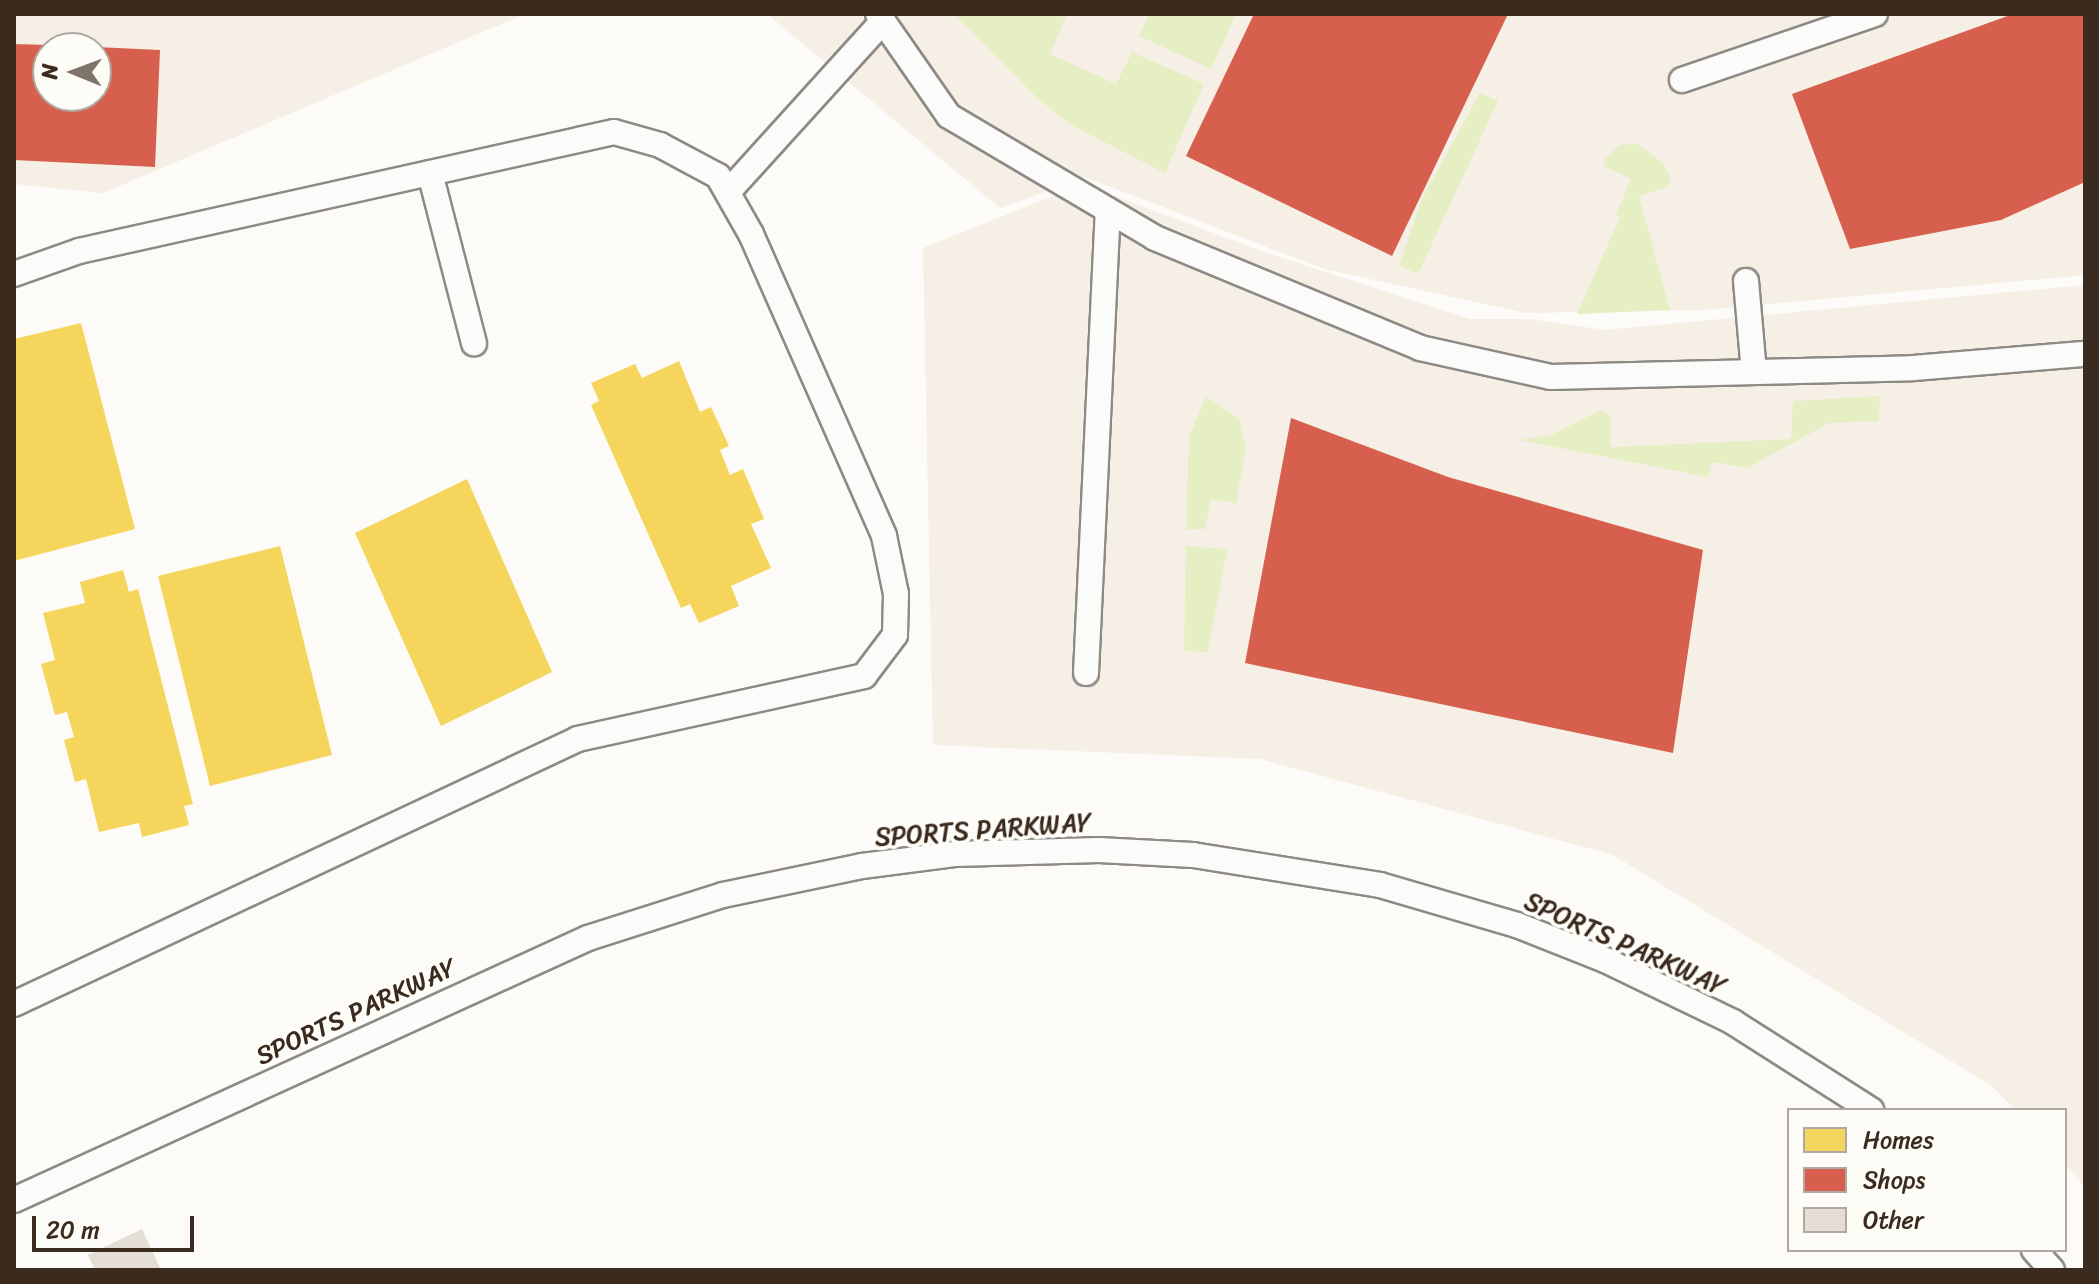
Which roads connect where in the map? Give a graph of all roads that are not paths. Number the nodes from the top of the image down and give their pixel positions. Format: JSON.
{"nodes":[{"id":1,"x":1875,"y":14,"type":"edge"},
{"id":2,"x":880,"y":18,"type":"edge"},
{"id":3,"x":1682,"y":80,"type":"dead end"},
{"id":4,"x":430,"y":173,"type":"junction"},
{"id":5,"x":728,"y":192,"type":"junction"},
{"id":6,"x":1108,"y":211,"type":"junction"},
{"id":7,"x":14,"y":274,"type":"edge"},
{"id":8,"x":1746,"y":281,"type":"dead end"},
{"id":9,"x":474,"y":343,"type":"dead end"},
{"id":10,"x":2085,"y":354,"type":"edge"},
{"id":11,"x":1754,"y":372,"type":"junction"},
{"id":12,"x":1086,"y":673,"type":"dead end"},
{"id":13,"x":14,"y":1004,"type":"edge"},
{"id":14,"x":1868,"y":1108,"type":"edge"},
{"id":15,"x":14,"y":1200,"type":"edge"},
{"id":16,"x":2036,"y":1252,"type":"edge"},
{"id":17,"x":2052,"y":1270,"type":"edge"}],
"edges":[{"from":1,"to":3,"type":"lane"},
{"from":2,"to":5,"type":"lane"},
{"from":2,"to":6,"type":"lane"},
{"from":4,"to":5,"type":"lane"},
{"from":4,"to":7,"type":"lane"},
{"from":4,"to":9,"type":"lane"},
{"from":5,"to":13,"type":"lane"},
{"from":6,"to":11,"type":"lane"},
{"from":6,"to":12,"type":"lane"},
{"from":8,"to":11,"type":"lane"},
{"from":10,"to":11,"type":"lane"},
{"from":14,"to":15,"type":"lane","name":"SPORTS PARKWAY"},
{"from":16,"to":17,"type":"lane"}]}
